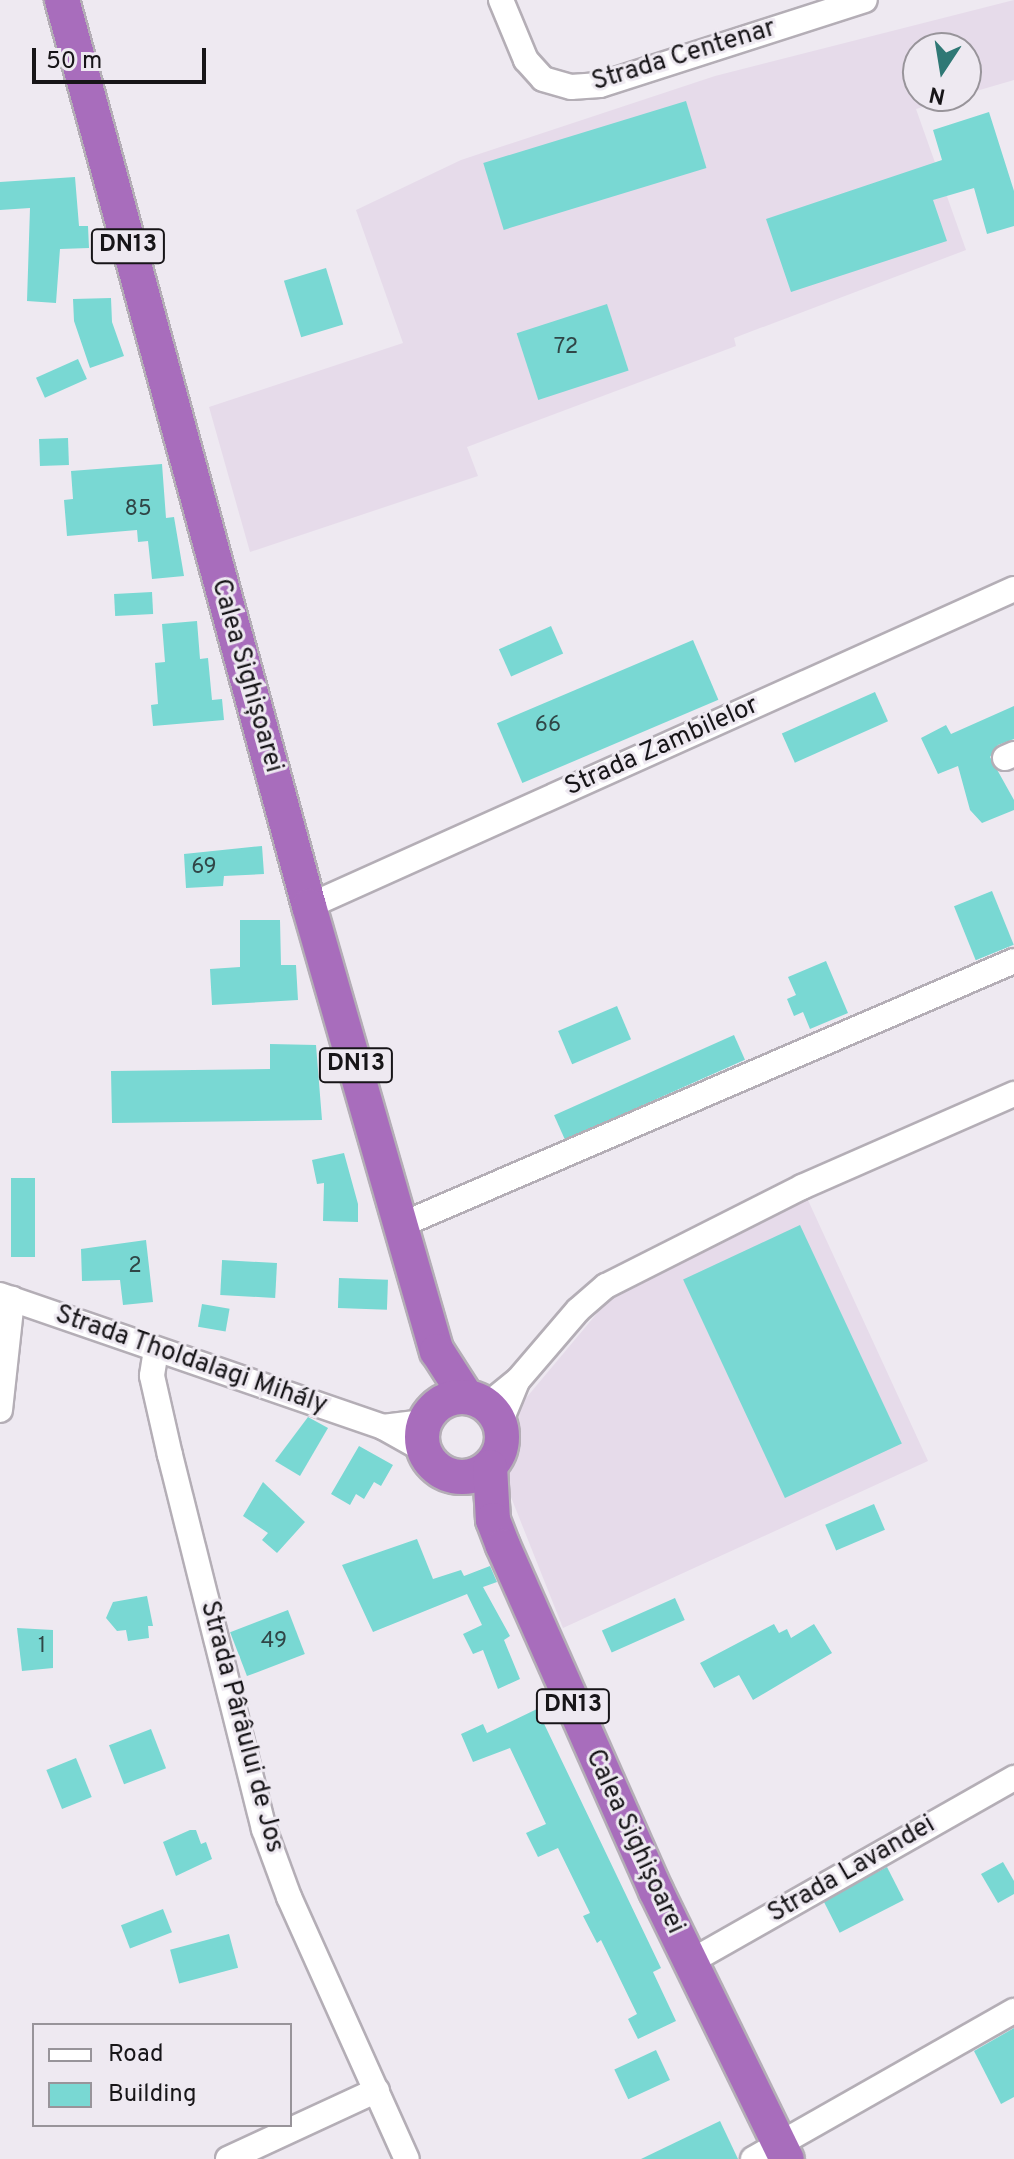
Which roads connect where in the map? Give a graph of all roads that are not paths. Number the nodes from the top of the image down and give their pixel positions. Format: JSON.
{"nodes":[{"id":1,"x":62,"y":0,"type":"edge"},
{"id":2,"x":501,"y":0,"type":"edge"},
{"id":3,"x":865,"y":0,"type":"edge"},
{"id":4,"x":1014,"y":589,"type":"edge"},
{"id":5,"x":309,"y":906,"type":"junction"},
{"id":6,"x":1014,"y":961,"type":"edge"},
{"id":7,"x":1014,"y":1094,"type":"edge"},
{"id":8,"x":401,"y":1225,"type":"junction"},
{"id":9,"x":6,"y":1297,"type":"edge"},
{"id":10,"x":156,"y":1350,"type":"junction"},
{"id":11,"x":0,"y":1410,"type":"edge"},
{"id":12,"x":456,"y":1417,"type":"junction"},
{"id":13,"x":474,"y":1472,"type":"junction"},
{"id":14,"x":1014,"y":1778,"type":"edge"},
{"id":15,"x":690,"y":1962,"type":"junction"},
{"id":16,"x":1014,"y":2011,"type":"edge"},
{"id":17,"x":377,"y":2090,"type":"junction"},
{"id":18,"x":773,"y":2154,"type":"edge"},
{"id":19,"x":228,"y":2159,"type":"edge"},
{"id":20,"x":407,"y":2159,"type":"edge"}],
"edges":[{"from":1,"to":5,"type":"highway","name":"Calea Sighișoarei","number":"DN13"},
{"from":2,"to":3,"type":"street","name":"Strada Centenar"},
{"from":4,"to":5,"type":"street","name":"Strada Zambilelor"},
{"from":5,"to":8,"type":"highway","name":"Calea Sighișoarei","number":"DN13"},
{"from":6,"to":8,"type":"street"},
{"from":7,"to":12,"type":"street"},
{"from":8,"to":12,"type":"highway","name":"Calea Sighișoarei","number":"DN13"},
{"from":9,"to":10,"type":"street","name":"Strada Tholdalagi Mihály"},
{"from":9,"to":11,"type":"street"},
{"from":10,"to":12,"type":"street","name":"Strada Tholdalagi Mihály"},
{"from":10,"to":17,"type":"street","name":"Strada Pârâului de Jos"},
{"from":12,"to":13,"type":"highway","number":"DN13"},
{"from":12,"to":13,"type":"highway"},
{"from":13,"to":15,"type":"highway","name":"Calea Sighișoarei","number":"DN13"},
{"from":14,"to":15,"type":"street","name":"Strada Lavandei"},
{"from":15,"to":18,"type":"highway","name":"Calea Sighișoarei","number":"DN13"},
{"from":16,"to":18,"type":"street"},
{"from":17,"to":19,"type":"street"},
{"from":17,"to":20,"type":"street","name":"Strada Pârâului de Jos"}]}
